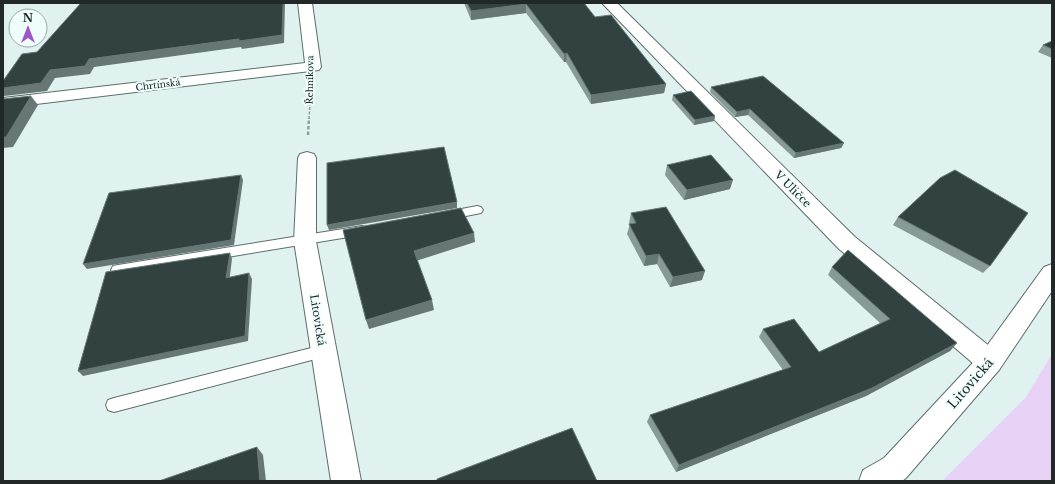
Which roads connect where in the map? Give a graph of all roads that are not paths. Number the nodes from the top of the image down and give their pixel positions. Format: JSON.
{"nodes":[{"id":1,"x":306,"y":3,"type":"edge"},
{"id":2,"x":609,"y":3,"type":"edge"},
{"id":3,"x":313,"y":67,"type":"joint"},
{"id":4,"x":3,"y":103,"type":"edge"},
{"id":5,"x":307,"y":158,"type":"road end"},
{"id":6,"x":478,"y":210,"type":"dead end"},
{"id":7,"x":432,"y":218,"type":"edge"},
{"id":8,"x":371,"y":229,"type":"edge"},
{"id":9,"x":305,"y":241,"type":"junction"},
{"id":10,"x":111,"y":271,"type":"edge"},
{"id":11,"x":1052,"y":272,"type":"edge"},
{"id":12,"x":323,"y":351,"type":"junction"},
{"id":13,"x":990,"y":362,"type":"junction"},
{"id":14,"x":114,"y":405,"type":"dead end"},
{"id":15,"x":346,"y":481,"type":"edge"},
{"id":16,"x":874,"y":481,"type":"edge"}],
"edges":[{"from":1,"to":3,"type":"street","name":"Řehníkova"},
{"from":2,"to":13,"type":"street","name":"V Uličce"},
{"from":3,"to":4,"type":"street","name":"Chrtínská"},
{"from":5,"to":9,"type":"street","name":"Litovická"},
{"from":6,"to":7,"type":"lane"},
{"from":8,"to":9,"type":"lane"},
{"from":9,"to":10,"type":"lane"},
{"from":9,"to":12,"type":"street","name":"Litovická"},
{"from":11,"to":13,"type":"street","name":"Litovická"},
{"from":12,"to":14,"type":"lane"},
{"from":12,"to":15,"type":"street","name":"Litovická"},
{"from":13,"to":16,"type":"street","name":"Litovická"}]}
